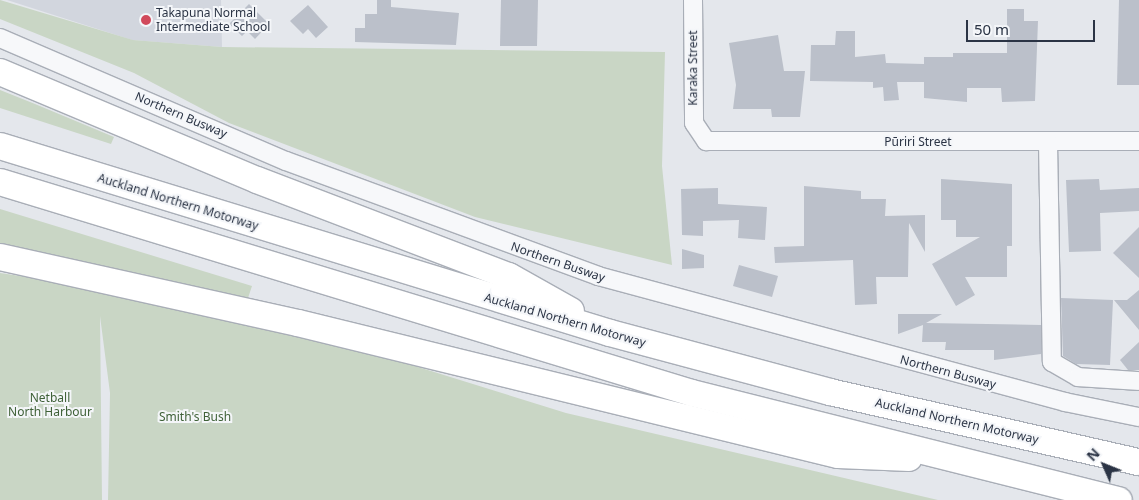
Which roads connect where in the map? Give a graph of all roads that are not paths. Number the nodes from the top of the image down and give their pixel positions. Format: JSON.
{"nodes":[{"id":1,"x":693,"y":0,"type":"edge"},
{"id":2,"x":0,"y":38,"type":"edge"},
{"id":3,"x":0,"y":72,"type":"edge"},
{"id":4,"x":699,"y":135,"type":"joint"},
{"id":5,"x":1048,"y":142,"type":"junction"},
{"id":6,"x":1139,"y":142,"type":"edge"},
{"id":7,"x":0,"y":146,"type":"edge"},
{"id":8,"x":0,"y":182,"type":"edge"},
{"id":9,"x":0,"y":257,"type":"edge"},
{"id":10,"x":610,"y":333,"type":"junction"},
{"id":11,"x":1139,"y":381,"type":"edge"},
{"id":12,"x":1139,"y":417,"type":"edge"},
{"id":13,"x":970,"y":461,"type":"junction"},
{"id":14,"x":1139,"y":462,"type":"edge"},
{"id":15,"x":1119,"y":500,"type":"edge"}],
"edges":[{"from":1,"to":4,"type":"street","name":"Karaka Street"},
{"from":2,"to":12,"type":"street","name":"Northern Busway"},
{"from":3,"to":10,"type":"highway"},
{"from":4,"to":5,"type":"street","name":"Pūriri Street"},
{"from":5,"to":6,"type":"street","name":"Pūriri Street"},
{"from":5,"to":11,"type":"street"},
{"from":7,"to":10,"type":"highway","name":"Auckland Northern Motorway"},
{"from":8,"to":13,"type":"highway"},
{"from":9,"to":13,"type":"highway"},
{"from":10,"to":14,"type":"highway","name":"Auckland Northern Motorway"},
{"from":13,"to":15,"type":"highway"}]}
